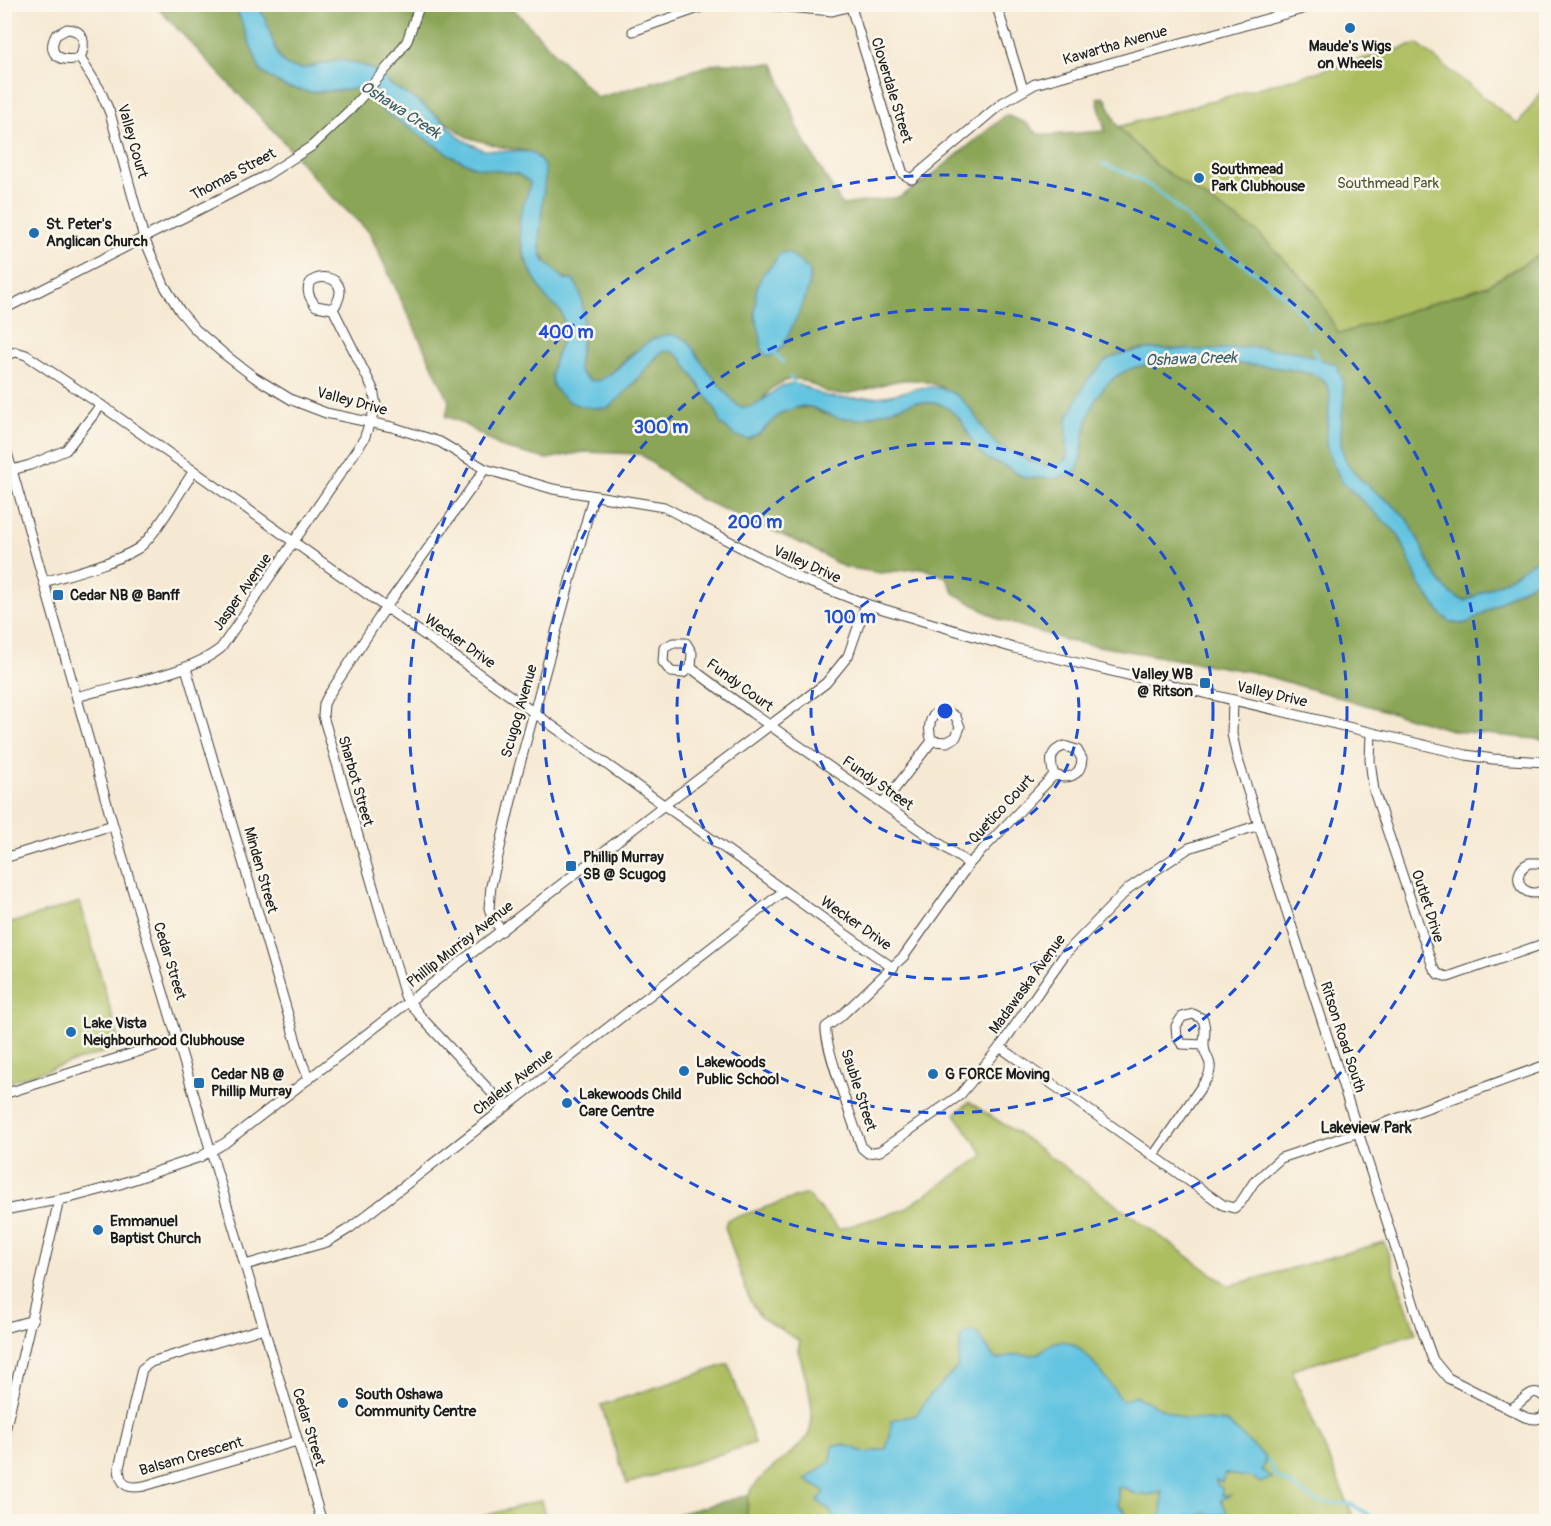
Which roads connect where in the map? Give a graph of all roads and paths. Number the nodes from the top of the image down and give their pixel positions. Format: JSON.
{"nodes":[{"id":1,"x":420,"y":4,"type":"edge"},
{"id":2,"x":710,"y":4,"type":"edge"},
{"id":3,"x":754,"y":4,"type":"edge"},
{"id":4,"x":996,"y":4,"type":"edge"},
{"id":5,"x":1320,"y":4,"type":"edge"},
{"id":6,"x":852,"y":5,"type":"edge"},
{"id":7,"x":633,"y":31,"type":"dead end"},
{"id":8,"x":80,"y":58,"type":"dead end"},
{"id":9,"x":1023,"y":89,"type":"junction"},
{"id":10,"x":912,"y":179,"type":"joint"},
{"id":11,"x":144,"y":238,"type":"junction"},
{"id":12,"x":4,"y":309,"type":"edge"},
{"id":13,"x":333,"y":309,"type":"dead end"},
{"id":14,"x":4,"y":356,"type":"edge"},
{"id":15,"x":101,"y":405,"type":"junction"},
{"id":16,"x":370,"y":424,"type":"junction"},
{"id":17,"x":4,"y":442,"type":"edge"},
{"id":18,"x":485,"y":469,"type":"junction"},
{"id":19,"x":12,"y":470,"type":"junction"},
{"id":20,"x":194,"y":471,"type":"junction"},
{"id":21,"x":593,"y":497,"type":"junction"},
{"id":22,"x":295,"y":543,"type":"junction"},
{"id":23,"x":44,"y":582,"type":"junction"},
{"id":24,"x":866,"y":604,"type":"junction"},
{"id":25,"x":386,"y":607,"type":"junction"},
{"id":26,"x":186,"y":668,"type":"junction"},
{"id":27,"x":691,"y":668,"type":"dead end"},
{"id":28,"x":77,"y":697,"type":"junction"},
{"id":29,"x":1233,"y":700,"type":"junction"},
{"id":30,"x":535,"y":712,"type":"junction"},
{"id":31,"x":770,"y":726,"type":"junction"},
{"id":32,"x":1371,"y":734,"type":"junction"},
{"id":33,"x":932,"y":741,"type":"dead end"},
{"id":34,"x":1546,"y":762,"type":"edge"},
{"id":35,"x":1054,"y":775,"type":"dead end"},
{"id":36,"x":883,"y":804,"type":"junction"},
{"id":37,"x":663,"y":806,"type":"junction"},
{"id":38,"x":113,"y":825,"type":"junction"},
{"id":39,"x":1259,"y":825,"type":"junction"},
{"id":40,"x":4,"y":858,"type":"edge"},
{"id":41,"x":969,"y":864,"type":"junction"},
{"id":42,"x":1546,"y":868,"type":"edge"},
{"id":43,"x":1543,"y":890,"type":"edge"},
{"id":44,"x":784,"y":891,"type":"junction"},
{"id":45,"x":1546,"y":906,"type":"edge"},
{"id":46,"x":502,"y":931,"type":"junction"},
{"id":47,"x":1546,"y":943,"type":"edge"},
{"id":48,"x":893,"y":968,"type":"junction"},
{"id":49,"x":409,"y":1003,"type":"junction"},
{"id":50,"x":178,"y":1040,"type":"junction"},
{"id":51,"x":828,"y":1042,"type":"joint"},
{"id":52,"x":1203,"y":1045,"type":"dead end"},
{"id":53,"x":1000,"y":1047,"type":"junction"},
{"id":54,"x":1546,"y":1065,"type":"edge"},
{"id":55,"x":309,"y":1079,"type":"junction"},
{"id":56,"x":4,"y":1094,"type":"edge"},
{"id":57,"x":506,"y":1107,"type":"junction"},
{"id":58,"x":1358,"y":1133,"type":"junction"},
{"id":59,"x":862,"y":1148,"type":"joint"},
{"id":60,"x":212,"y":1152,"type":"junction"},
{"id":61,"x":1154,"y":1155,"type":"junction"},
{"id":62,"x":59,"y":1200,"type":"junction"},
{"id":63,"x":4,"y":1210,"type":"edge"},
{"id":64,"x":245,"y":1265,"type":"junction"},
{"id":65,"x":33,"y":1320,"type":"junction"},
{"id":66,"x":4,"y":1328,"type":"edge"},
{"id":67,"x":264,"y":1328,"type":"junction"},
{"id":68,"x":1546,"y":1399,"type":"edge"},
{"id":69,"x":1509,"y":1409,"type":"junction"},
{"id":70,"x":1546,"y":1411,"type":"edge"},
{"id":71,"x":4,"y":1435,"type":"edge"},
{"id":72,"x":297,"y":1441,"type":"junction"},
{"id":73,"x":322,"y":1521,"type":"edge"}],
"edges":[{"from":1,"to":11,"type":"street","name":"Thomas Street"},
{"from":2,"to":7,"type":"street"},
{"from":3,"to":6,"type":"street"},
{"from":4,"to":9,"type":"street"},
{"from":5,"to":9,"type":"street","name":"Kawartha Avenue"},
{"from":6,"to":10,"type":"street","name":"Cloverdale Street"},
{"from":8,"to":11,"type":"street","name":"Valley Court"},
{"from":9,"to":10,"type":"street","name":"Kawartha Avenue"},
{"from":11,"to":12,"type":"street","name":"Thomas Street"},
{"from":11,"to":16,"type":"street","name":"Valley Drive"},
{"from":13,"to":16,"type":"street","name":"Jasper Avenue"},
{"from":14,"to":15,"type":"street","name":"Wecker Drive"},
{"from":15,"to":19,"type":"street"},
{"from":15,"to":20,"type":"street","name":"Wecker Drive"},
{"from":16,"to":18,"type":"street","name":"Valley Drive"},
{"from":16,"to":22,"type":"street","name":"Jasper Avenue"},
{"from":17,"to":19,"type":"street","name":"Cedar Street"},
{"from":18,"to":21,"type":"street","name":"Valley Drive"},
{"from":18,"to":25,"type":"street","name":"Sharbot Street"},
{"from":19,"to":23,"type":"street","name":"Cedar Street"},
{"from":20,"to":22,"type":"street","name":"Wecker Drive"},
{"from":20,"to":23,"type":"street"},
{"from":21,"to":24,"type":"street","name":"Valley Drive"},
{"from":21,"to":30,"type":"street","name":"Scugog Avenue"},
{"from":22,"to":25,"type":"street","name":"Wecker Drive"},
{"from":22,"to":26,"type":"street","name":"Jasper Avenue"},
{"from":23,"to":28,"type":"street","name":"Cedar Street"},
{"from":24,"to":29,"type":"street","name":"Valley Drive"},
{"from":24,"to":31,"type":"street","name":"Phillip Murray Avenue"},
{"from":25,"to":30,"type":"street","name":"Wecker Drive"},
{"from":25,"to":49,"type":"street","name":"Sharbot Street"},
{"from":26,"to":28,"type":"street","name":"Jasper Avenue"},
{"from":26,"to":55,"type":"street","name":"Minden Street"},
{"from":27,"to":31,"type":"street","name":"Fundy Court"},
{"from":28,"to":38,"type":"street","name":"Cedar Street"},
{"from":29,"to":32,"type":"street","name":"Valley Drive"},
{"from":29,"to":39,"type":"street","name":"Ritson Road South"},
{"from":30,"to":37,"type":"street","name":"Wecker Drive"},
{"from":30,"to":46,"type":"street","name":"Scugog Avenue"},
{"from":31,"to":36,"type":"street","name":"Fundy Street"},
{"from":31,"to":37,"type":"street","name":"Phillip Murray Avenue"},
{"from":32,"to":34,"type":"street","name":"Valley Drive"},
{"from":32,"to":47,"type":"street","name":"Outlet Drive"},
{"from":33,"to":36,"type":"street"},
{"from":35,"to":41,"type":"street","name":"Quetico Court"},
{"from":36,"to":41,"type":"street","name":"Fundy Street"},
{"from":37,"to":44,"type":"street","name":"Wecker Drive"},
{"from":37,"to":46,"type":"street","name":"Phillip Murray Avenue"},
{"from":38,"to":40,"type":"street"},
{"from":38,"to":50,"type":"street","name":"Cedar Street"},
{"from":39,"to":53,"type":"street","name":"Madawaska Avenue"},
{"from":39,"to":58,"type":"street","name":"Ritson Road South"},
{"from":41,"to":48,"type":"street","name":"Quetico Court"},
{"from":42,"to":43,"type":"street"},
{"from":43,"to":45,"type":"street"},
{"from":44,"to":48,"type":"street","name":"Wecker Drive"},
{"from":44,"to":57,"type":"street","name":"Chaleur Avenue"},
{"from":46,"to":49,"type":"street","name":"Phillip Murray Avenue"},
{"from":48,"to":51,"type":"street","name":"Quetico Court"},
{"from":49,"to":55,"type":"street","name":"Phillip Murray Avenue"},
{"from":49,"to":57,"type":"street","name":"Sharbot Street"},
{"from":50,"to":56,"type":"street"},
{"from":50,"to":60,"type":"street","name":"Cedar Street"},
{"from":51,"to":59,"type":"street","name":"Sauble Street"},
{"from":52,"to":61,"type":"street"},
{"from":53,"to":59,"type":"street","name":"Madawaska Avenue"},
{"from":53,"to":61,"type":"street"},
{"from":54,"to":58,"type":"street"},
{"from":55,"to":60,"type":"street","name":"Phillip Murray Avenue"},
{"from":57,"to":64,"type":"street","name":"Chaleur Avenue"},
{"from":58,"to":61,"type":"street"},
{"from":58,"to":69,"type":"street","name":"Ritson Road South"},
{"from":60,"to":62,"type":"street","name":"Phillip Murray Avenue"},
{"from":60,"to":64,"type":"street","name":"Cedar Street"},
{"from":62,"to":63,"type":"street","name":"Phillip Murray Avenue"},
{"from":62,"to":65,"type":"street"},
{"from":64,"to":67,"type":"street","name":"Cedar Street"},
{"from":65,"to":66,"type":"street"},
{"from":65,"to":71,"type":"street"},
{"from":67,"to":72,"type":"street","name":"Cedar Street"},
{"from":67,"to":72,"type":"street","name":"Balsam Crescent"},
{"from":68,"to":69,"type":"street"},
{"from":69,"to":70,"type":"street","name":"Ritson Road South"},
{"from":72,"to":73,"type":"street","name":"Cedar Street"}]}
